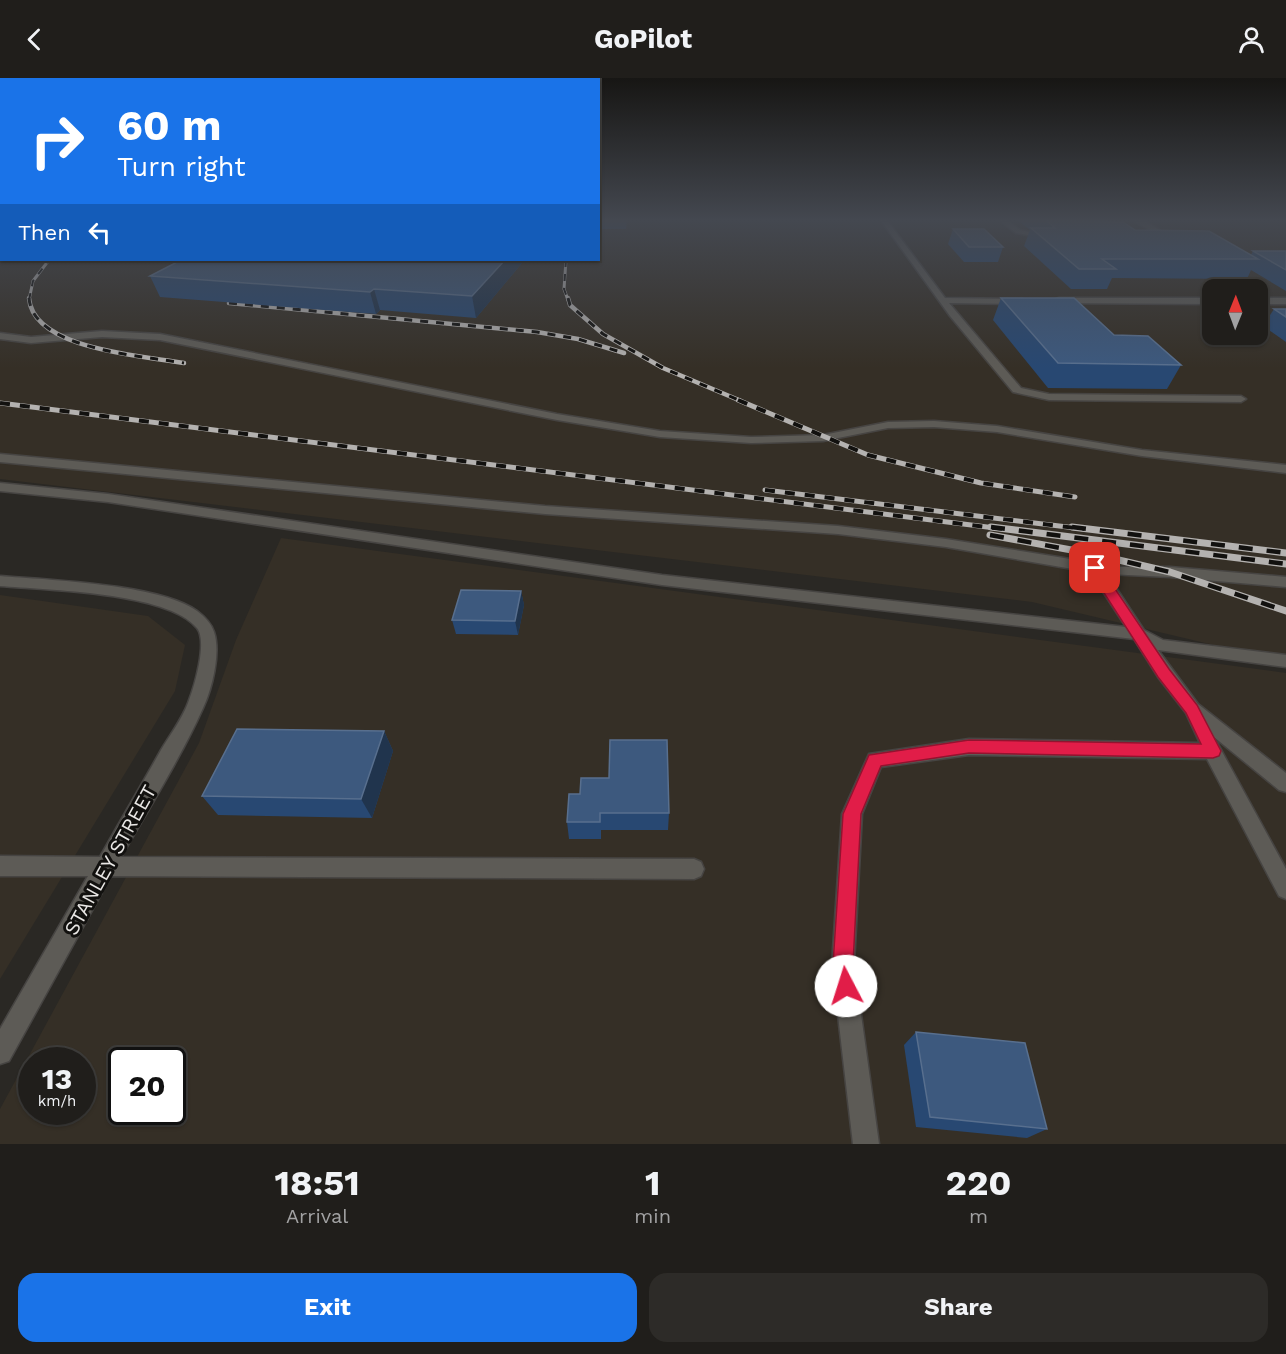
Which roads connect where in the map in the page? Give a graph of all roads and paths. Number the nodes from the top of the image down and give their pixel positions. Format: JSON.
{"nodes":[{"id":1,"x":920,"y":269,"type":"edge"},
{"id":2,"x":943,"y":300,"type":"junction"},
{"id":3,"x":1025,"y":301,"type":"edge"},
{"id":4,"x":1048,"y":301,"type":"edge"},
{"id":5,"x":1202,"y":301,"type":"edge"},
{"id":6,"x":1268,"y":301,"type":"edge"},
{"id":7,"x":1286,"y":301,"type":"edge"},
{"id":8,"x":0,"y":336,"type":"edge"},
{"id":9,"x":1241,"y":399,"type":"dead end"},
{"id":10,"x":0,"y":458,"type":"edge"},
{"id":11,"x":1286,"y":469,"type":"edge"},
{"id":12,"x":4,"y":490,"type":"edge"},
{"id":13,"x":1095,"y":568,"type":"junction"},
{"id":14,"x":0,"y":581,"type":"edge"},
{"id":15,"x":1286,"y":582,"type":"edge"},
{"id":16,"x":1139,"y":634,"type":"junction"},
{"id":17,"x":1286,"y":661,"type":"edge"},
{"id":18,"x":1192,"y":709,"type":"junction"},
{"id":19,"x":1213,"y":751,"type":"junction"},
{"id":20,"x":1286,"y":784,"type":"edge"},
{"id":21,"x":0,"y":866,"type":"edge"},
{"id":22,"x":107,"y":867,"type":"junction"},
{"id":23,"x":694,"y":869,"type":"dead end"},
{"id":24,"x":1286,"y":889,"type":"edge"},
{"id":25,"x":0,"y":1052,"type":"edge"},
{"id":26,"x":866,"y":1144,"type":"edge"}],
"edges":[{"from":1,"to":2,"type":"street"},
{"from":2,"to":3,"type":"street"},
{"from":2,"to":9,"type":"street"},
{"from":4,"to":5,"type":"street"},
{"from":6,"to":7,"type":"street"},
{"from":8,"to":11,"type":"street"},
{"from":10,"to":13,"type":"street"},
{"from":12,"to":16,"type":"street"},
{"from":13,"to":15,"type":"street"},
{"from":13,"to":16,"type":"street"},
{"from":14,"to":22,"type":"street","name":"STANLEY STREET"},
{"from":16,"to":17,"type":"street"},
{"from":16,"to":18,"type":"street"},
{"from":18,"to":19,"type":"street"},
{"from":18,"to":20,"type":"street"},
{"from":19,"to":24,"type":"street"},
{"from":19,"to":26,"type":"street"},
{"from":21,"to":22,"type":"street"},
{"from":22,"to":23,"type":"street"},
{"from":22,"to":25,"type":"street","name":"STANLEY STREET"}]}
